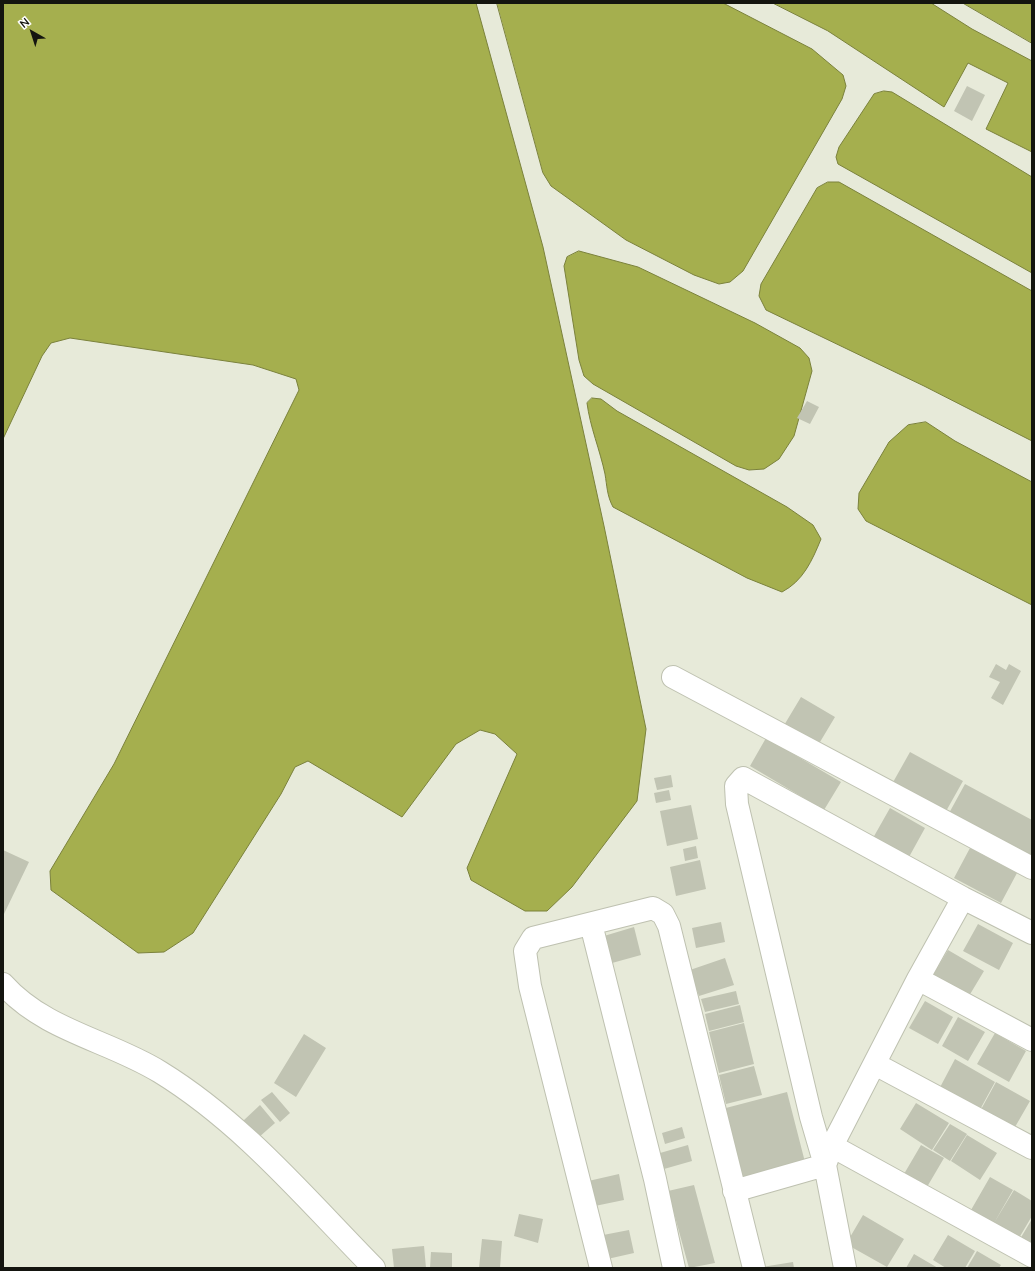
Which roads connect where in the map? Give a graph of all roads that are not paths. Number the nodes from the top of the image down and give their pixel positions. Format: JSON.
{"nodes":[{"id":1,"x":673,"y":677,"type":"dead end"},
{"id":2,"x":1032,"y":868,"type":"edge"},
{"id":3,"x":963,"y":898,"type":"junction"},
{"id":4,"x":591,"y":924,"type":"junction"},
{"id":5,"x":1032,"y":933,"type":"edge"},
{"id":6,"x":918,"y":979,"type":"junction"},
{"id":7,"x":3,"y":984,"type":"edge"},
{"id":8,"x":1032,"y":1040,"type":"edge"},
{"id":9,"x":874,"y":1064,"type":"junction"},
{"id":10,"x":1032,"y":1148,"type":"edge"},
{"id":11,"x":828,"y":1156,"type":"junction"},
{"id":12,"x":734,"y":1191,"type":"junction"},
{"id":13,"x":1032,"y":1256,"type":"edge"},
{"id":14,"x":848,"y":1266,"type":"edge"},
{"id":15,"x":374,"y":1268,"type":"edge"},
{"id":16,"x":601,"y":1268,"type":"edge"},
{"id":17,"x":674,"y":1268,"type":"edge"},
{"id":18,"x":754,"y":1268,"type":"edge"}],
"edges":[{"from":1,"to":2,"type":"street"},
{"from":3,"to":5,"type":"street"},
{"from":3,"to":6,"type":"street"},
{"from":3,"to":11,"type":"street"},
{"from":4,"to":12,"type":"street"},
{"from":4,"to":16,"type":"street"},
{"from":4,"to":17,"type":"street"},
{"from":6,"to":8,"type":"street"},
{"from":6,"to":9,"type":"street"},
{"from":7,"to":15,"type":"street"},
{"from":9,"to":10,"type":"street"},
{"from":9,"to":11,"type":"street"},
{"from":11,"to":12,"type":"street"},
{"from":11,"to":13,"type":"street"},
{"from":11,"to":14,"type":"street"},
{"from":12,"to":18,"type":"street"}]}
